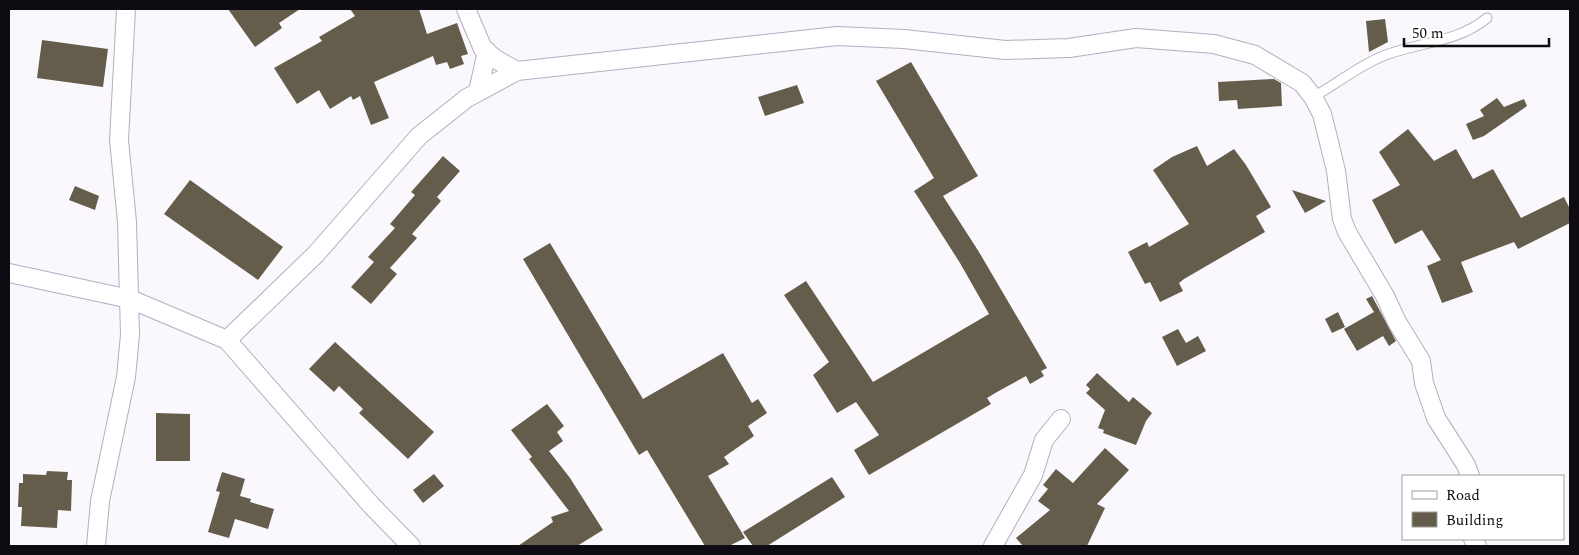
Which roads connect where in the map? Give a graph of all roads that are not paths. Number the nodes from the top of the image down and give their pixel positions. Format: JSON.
{"nodes":[{"id":1,"x":126,"y":9,"type":"edge"},
{"id":2,"x":466,"y":9,"type":"edge"},
{"id":3,"x":1487,"y":18,"type":"dead end"},
{"id":4,"x":487,"y":51,"type":"junction"},
{"id":5,"x":517,"y":71,"type":"junction"},
{"id":6,"x":478,"y":92,"type":"junction"},
{"id":7,"x":1313,"y":97,"type":"junction"},
{"id":8,"x":9,"y":273,"type":"edge"},
{"id":9,"x":130,"y":299,"type":"junction"},
{"id":10,"x":227,"y":340,"type":"junction"},
{"id":11,"x":1061,"y":419,"type":"dead end"},
{"id":12,"x":1470,"y":475,"type":"edge"},
{"id":13,"x":96,"y":546,"type":"edge"},
{"id":14,"x":410,"y":546,"type":"edge"},
{"id":15,"x":993,"y":546,"type":"edge"}],
"edges":[{"from":1,"to":9,"type":"street"},
{"from":2,"to":4,"type":"street"},
{"from":3,"to":7,"type":"lane"},
{"from":4,"to":5,"type":"street"},
{"from":4,"to":6,"type":"street"},
{"from":5,"to":6,"type":"street"},
{"from":5,"to":7,"type":"street"},
{"from":6,"to":10,"type":"street"},
{"from":7,"to":12,"type":"street"},
{"from":8,"to":9,"type":"street"},
{"from":9,"to":10,"type":"street"},
{"from":9,"to":13,"type":"street"},
{"from":10,"to":14,"type":"street"},
{"from":11,"to":15,"type":"street"}]}
